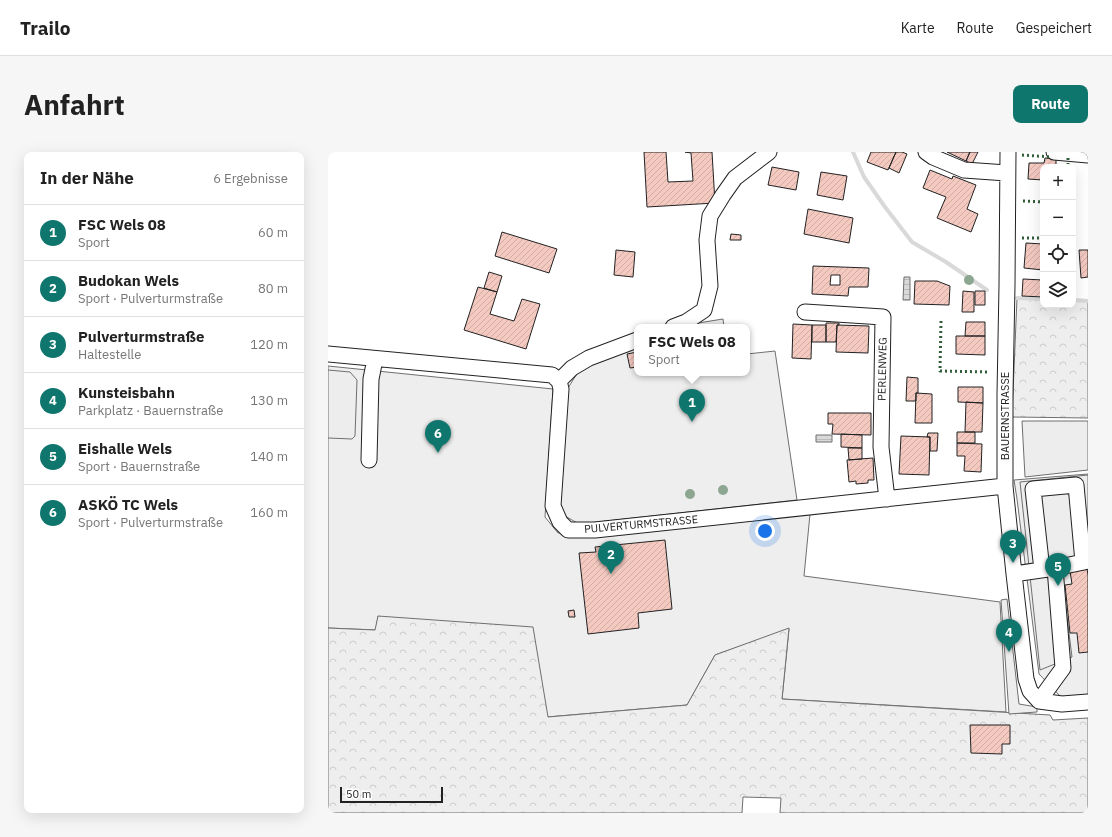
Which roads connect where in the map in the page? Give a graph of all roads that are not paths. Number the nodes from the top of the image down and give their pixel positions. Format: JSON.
{"nodes":[{"id":1,"x":770,"y":152,"type":"edge"},
{"id":2,"x":926,"y":152,"type":"edge"},
{"id":3,"x":1008,"y":152,"type":"edge"},
{"id":4,"x":1054,"y":152,"type":"edge"},
{"id":5,"x":1088,"y":155,"type":"edge"},
{"id":6,"x":1007,"y":173,"type":"junction"},
{"id":7,"x":805,"y":312,"type":"dead end"},
{"id":8,"x":680,"y":324,"type":"edge"},
{"id":9,"x":634,"y":341,"type":"edge"},
{"id":10,"x":328,"y":354,"type":"edge"},
{"id":11,"x":375,"y":359,"type":"junction"},
{"id":12,"x":559,"y":381,"type":"junction"},
{"id":13,"x":369,"y":460,"type":"dead end"},
{"id":14,"x":1005,"y":486,"type":"junction"},
{"id":15,"x":887,"y":499,"type":"junction"},
{"id":16,"x":1085,"y":562,"type":"edge"},
{"id":17,"x":1048,"y":569,"type":"junction"},
{"id":18,"x":1014,"y":574,"type":"junction"},
{"id":19,"x":1039,"y":700,"type":"junction"},
{"id":20,"x":1088,"y":702,"type":"edge"}],
"edges":[{"from":1,"to":8,"type":"street"},
{"from":2,"to":6,"type":"street"},
{"from":3,"to":6,"type":"street","name":"BAUERNSTRASSE"},
{"from":4,"to":5,"type":"street"},
{"from":6,"to":14,"type":"street","name":"BAUERNSTRASSE"},
{"from":7,"to":15,"type":"street","name":"PERLENWEG"},
{"from":9,"to":12,"type":"street"},
{"from":10,"to":11,"type":"street"},
{"from":11,"to":12,"type":"street"},
{"from":11,"to":13,"type":"street"},
{"from":12,"to":15,"type":"street","name":"PULVERTURMSTRASSE"},
{"from":14,"to":15,"type":"street","name":"PULVERTURMSTRASSE"},
{"from":14,"to":18,"type":"street","name":"BAUERNSTRASSE"},
{"from":16,"to":17,"type":"street"},
{"from":16,"to":17,"type":"street"},
{"from":17,"to":18,"type":"street"},
{"from":17,"to":19,"type":"street"},
{"from":18,"to":19,"type":"street","name":"BAUERNSTRASSE"},
{"from":19,"to":20,"type":"street"}]}
